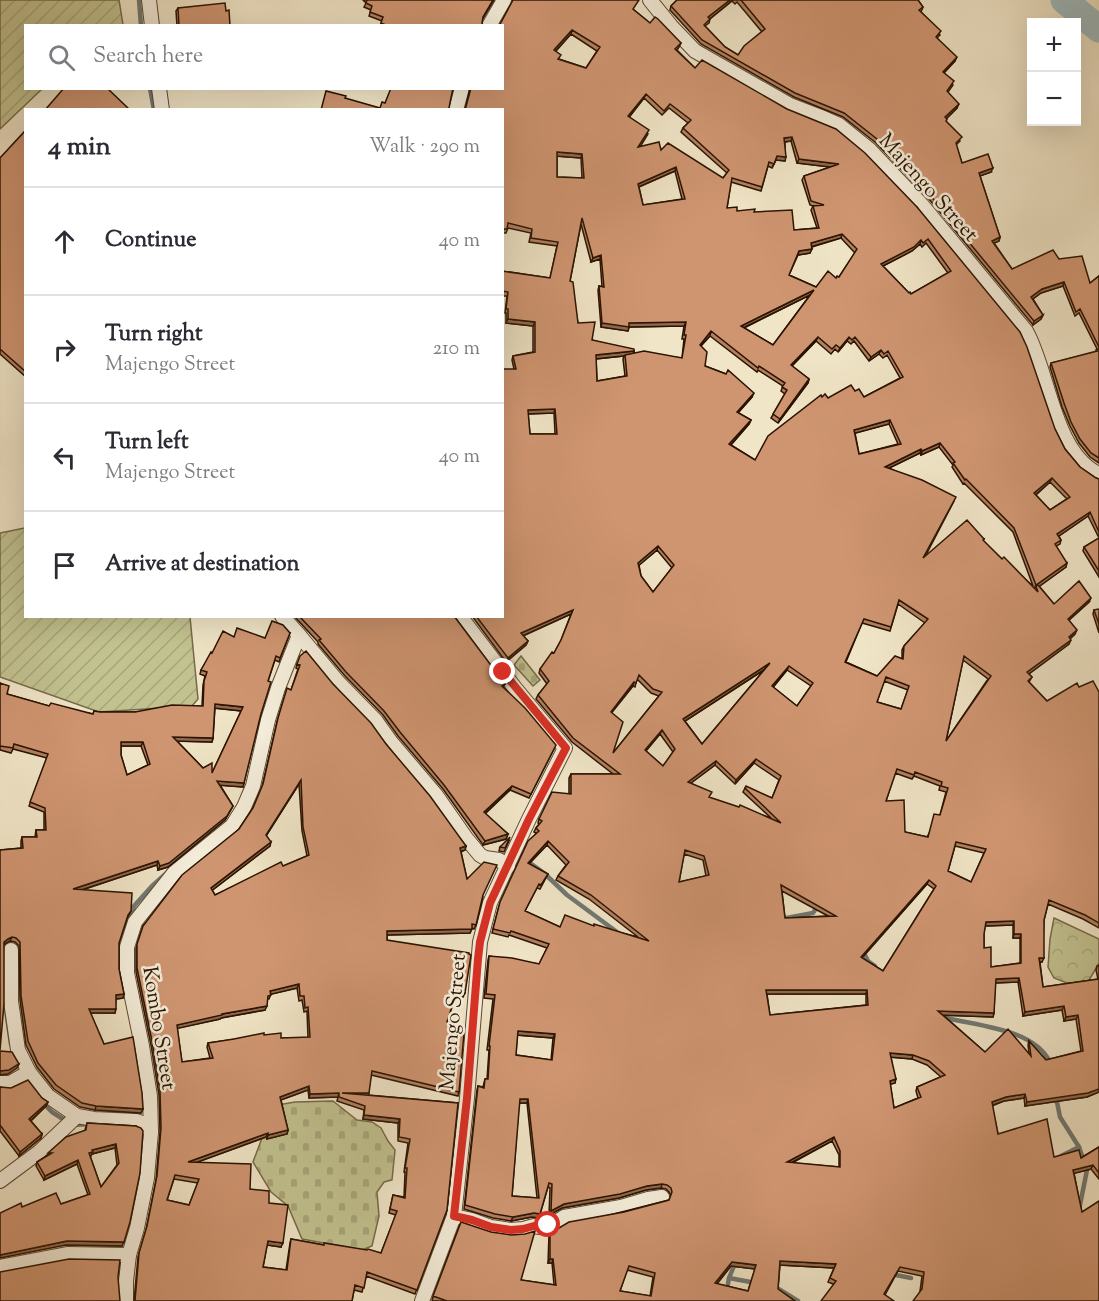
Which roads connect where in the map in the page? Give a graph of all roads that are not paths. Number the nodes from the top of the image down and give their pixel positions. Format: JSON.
{"nodes":[{"id":1,"x":149,"y":0,"type":"edge"},
{"id":2,"x":504,"y":0,"type":"edge"},
{"id":3,"x":650,"y":0,"type":"edge"},
{"id":4,"x":152,"y":24,"type":"edge"},
{"id":5,"x":490,"y":24,"type":"edge"},
{"id":6,"x":159,"y":90,"type":"edge"},
{"id":7,"x":461,"y":90,"type":"edge"},
{"id":8,"x":162,"y":108,"type":"edge"},
{"id":9,"x":457,"y":108,"type":"edge"},
{"id":10,"x":1099,"y":474,"type":"edge"},
{"id":11,"x":284,"y":618,"type":"edge"},
{"id":12,"x":462,"y":618,"type":"edge"},
{"id":13,"x":299,"y":634,"type":"junction"},
{"id":14,"x":507,"y":866,"type":"junction"},
{"id":15,"x":11,"y":950,"type":"dead end"},
{"id":16,"x":29,"y":1072,"type":"junction"},
{"id":17,"x":0,"y":1083,"type":"edge"},
{"id":18,"x":77,"y":1116,"type":"junction"},
{"id":19,"x":151,"y":1132,"type":"junction"},
{"id":20,"x":0,"y":1181,"type":"edge"},
{"id":21,"x":662,"y":1197,"type":"dead end"},
{"id":22,"x":454,"y":1216,"type":"junction"},
{"id":23,"x":129,"y":1255,"type":"junction"},
{"id":24,"x":0,"y":1267,"type":"edge"},
{"id":25,"x":126,"y":1301,"type":"edge"},
{"id":26,"x":422,"y":1301,"type":"edge"}],
"edges":[{"from":1,"to":4,"type":"street"},
{"from":2,"to":5,"type":"street"},
{"from":3,"to":10,"type":"street","name":"Majengo Street"},
{"from":6,"to":8,"type":"street"},
{"from":7,"to":9,"type":"street"},
{"from":11,"to":13,"type":"street"},
{"from":12,"to":14,"type":"street","name":"Majengo Street"},
{"from":13,"to":14,"type":"street"},
{"from":13,"to":19,"type":"street","name":"Kombo Street"},
{"from":14,"to":22,"type":"street","name":"Majengo Street"},
{"from":15,"to":16,"type":"street"},
{"from":16,"to":17,"type":"street"},
{"from":16,"to":18,"type":"street"},
{"from":18,"to":19,"type":"street"},
{"from":18,"to":20,"type":"street"},
{"from":19,"to":23,"type":"street","name":"Kombo Street"},
{"from":21,"to":22,"type":"street"},
{"from":22,"to":26,"type":"street","name":"Majengo Street"},
{"from":23,"to":24,"type":"street"},
{"from":23,"to":25,"type":"street","name":"Kombo Street"}]}
